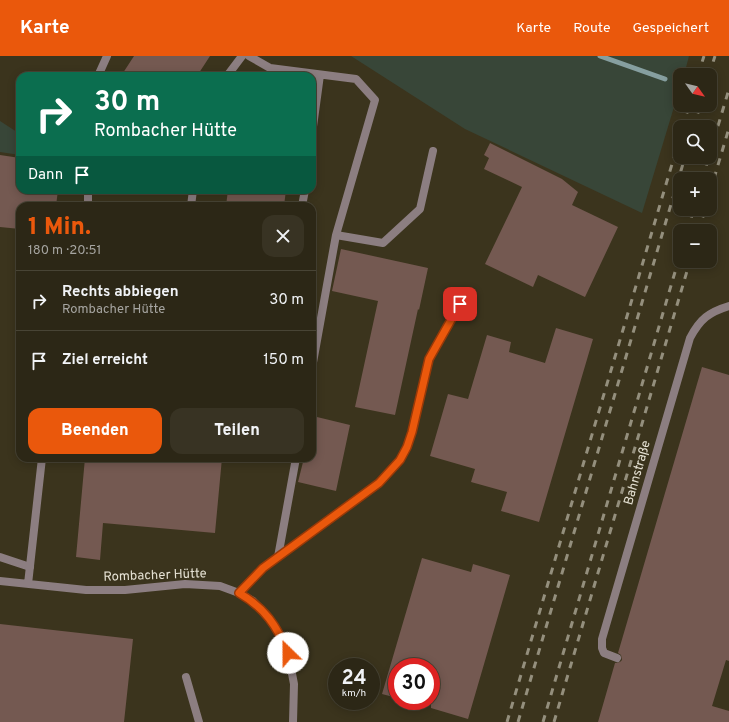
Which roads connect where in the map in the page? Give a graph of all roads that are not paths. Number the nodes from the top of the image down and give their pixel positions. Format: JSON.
{"nodes":[{"id":1,"x":107,"y":56,"type":"edge"},
{"id":2,"x":242,"y":56,"type":"edge"},
{"id":3,"x":249,"y":56,"type":"edge"},
{"id":4,"x":100,"y":72,"type":"edge"},
{"id":5,"x":230,"y":72,"type":"edge"},
{"id":6,"x":299,"y":72,"type":"edge"},
{"id":7,"x":316,"y":74,"type":"edge"},
{"id":8,"x":320,"y":75,"type":"junction"},
{"id":9,"x":316,"y":104,"type":"edge"},
{"id":10,"x":433,"y":151,"type":"dead end"},
{"id":11,"x":336,"y":235,"type":"junction"},
{"id":12,"x":460,"y":304,"type":"dead end"},
{"id":13,"x":729,"y":306,"type":"edge"},
{"id":14,"x":316,"y":346,"type":"edge"},
{"id":15,"x":42,"y":462,"type":"edge"},
{"id":16,"x":295,"y":462,"type":"edge"},
{"id":17,"x":278,"y":557,"type":"junction"},
{"id":18,"x":0,"y":558,"type":"edge"},
{"id":19,"x":30,"y":567,"type":"junction"},
{"id":20,"x":0,"y":581,"type":"edge"},
{"id":21,"x":28,"y":584,"type":"junction"},
{"id":22,"x":239,"y":593,"type":"junction"},
{"id":23,"x":617,"y":658,"type":"dead end"},
{"id":24,"x":186,"y":678,"type":"dead end"},
{"id":25,"x":199,"y":722,"type":"edge"},
{"id":26,"x":294,"y":722,"type":"edge"}],
"edges":[{"from":1,"to":4,"type":"street"},
{"from":2,"to":5,"type":"street"},
{"from":3,"to":6,"type":"street"},
{"from":7,"to":8,"type":"street"},
{"from":8,"to":9,"type":"street"},
{"from":8,"to":11,"type":"street"},
{"from":10,"to":11,"type":"street"},
{"from":11,"to":14,"type":"street"},
{"from":12,"to":17,"type":"street"},
{"from":13,"to":23,"type":"street","name":"Bahnstraße"},
{"from":15,"to":19,"type":"street"},
{"from":16,"to":17,"type":"street"},
{"from":17,"to":22,"type":"street"},
{"from":18,"to":19,"type":"street"},
{"from":19,"to":21,"type":"street"},
{"from":20,"to":21,"type":"street","name":"Rombacher Hütte"},
{"from":21,"to":22,"type":"street","name":"Rombacher Hütte"},
{"from":22,"to":26,"type":"street","name":"Rombacher Hütte"},
{"from":24,"to":25,"type":"street"}]}
